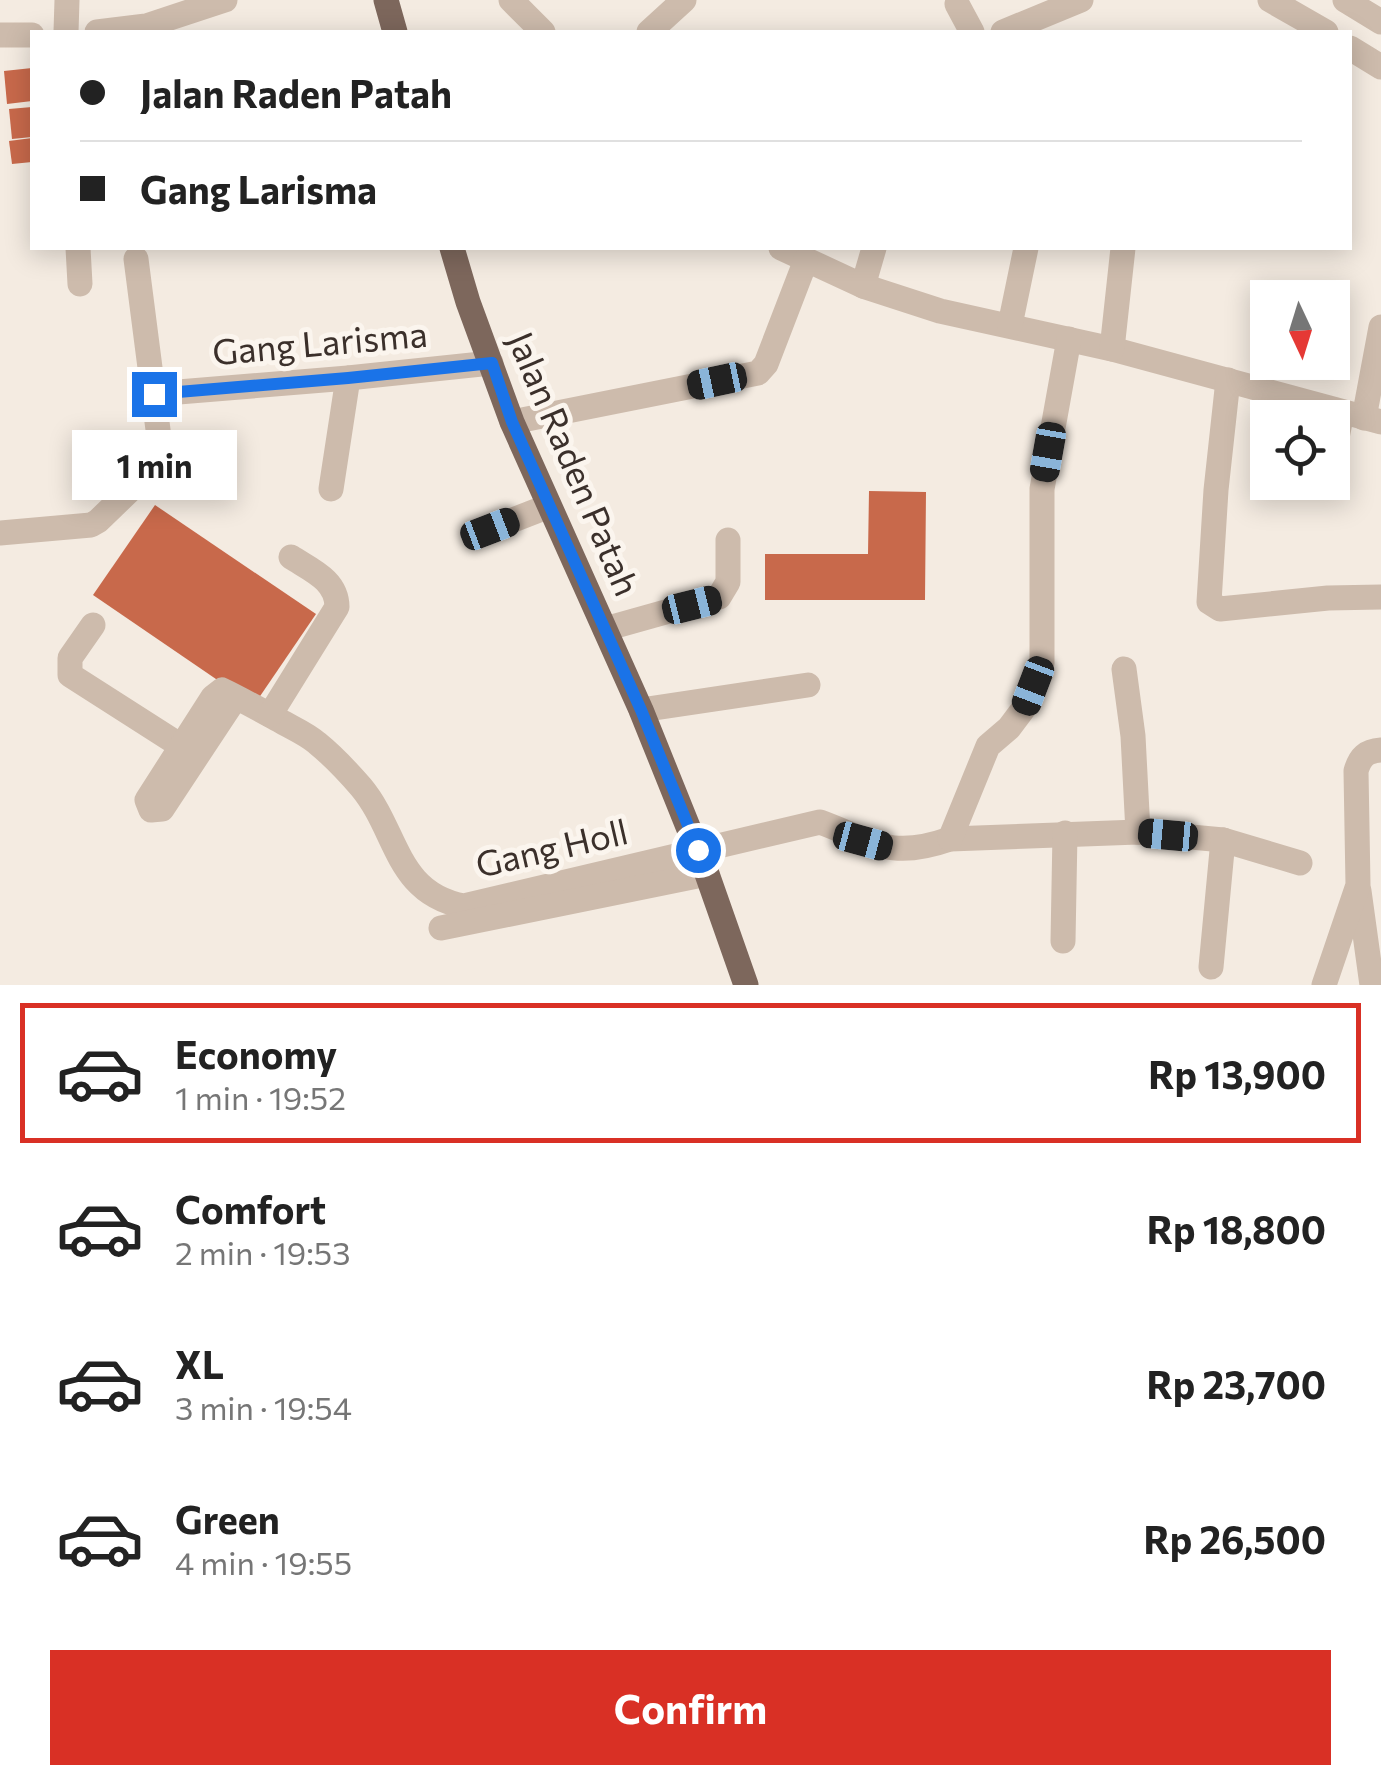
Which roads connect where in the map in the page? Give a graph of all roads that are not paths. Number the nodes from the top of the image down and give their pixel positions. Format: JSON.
{"nodes":[{"id":1,"x":67,"y":0,"type":"edge"},
{"id":2,"x":225,"y":0,"type":"edge"},
{"id":3,"x":386,"y":0,"type":"edge"},
{"id":4,"x":684,"y":0,"type":"edge"},
{"id":5,"x":1081,"y":0,"type":"edge"},
{"id":6,"x":1270,"y":0,"type":"edge"},
{"id":7,"x":1346,"y":0,"type":"edge"},
{"id":8,"x":514,"y":1,"type":"edge"},
{"id":9,"x":957,"y":4,"type":"dead end"},
{"id":10,"x":1381,"y":22,"type":"edge"},
{"id":11,"x":66,"y":30,"type":"edge"},
{"id":12,"x":113,"y":30,"type":"edge"},
{"id":13,"x":395,"y":30,"type":"edge"},
{"id":14,"x":541,"y":30,"type":"edge"},
{"id":15,"x":651,"y":30,"type":"edge"},
{"id":16,"x":971,"y":30,"type":"edge"},
{"id":17,"x":1008,"y":30,"type":"edge"},
{"id":18,"x":1322,"y":30,"type":"edge"},
{"id":19,"x":30,"y":35,"type":"edge"},
{"id":20,"x":0,"y":36,"type":"edge"},
{"id":21,"x":1352,"y":49,"type":"edge"},
{"id":22,"x":1381,"y":68,"type":"edge"},
{"id":23,"x":78,"y":250,"type":"edge"},
{"id":24,"x":453,"y":250,"type":"edge"},
{"id":25,"x":784,"y":250,"type":"edge"},
{"id":26,"x":873,"y":250,"type":"edge"},
{"id":27,"x":1026,"y":250,"type":"edge"},
{"id":28,"x":1123,"y":250,"type":"edge"},
{"id":29,"x":136,"y":259,"type":"dead end"},
{"id":30,"x":806,"y":260,"type":"junction"},
{"id":31,"x":80,"y":284,"type":"dead end"},
{"id":32,"x":863,"y":286,"type":"junction"},
{"id":33,"x":1010,"y":326,"type":"junction"},
{"id":34,"x":1381,"y":328,"type":"edge"},
{"id":35,"x":1069,"y":339,"type":"junction"},
{"id":36,"x":1112,"y":350,"type":"junction"},
{"id":37,"x":492,"y":363,"type":"junction"},
{"id":38,"x":348,"y":378,"type":"junction"},
{"id":39,"x":1228,"y":380,"type":"junction"},
{"id":40,"x":154,"y":394,"type":"junction"},
{"id":41,"x":1362,"y":417,"type":"edge"},
{"id":42,"x":512,"y":422,"type":"junction"},
{"id":43,"x":331,"y":490,"type":"dead end"},
{"id":44,"x":549,"y":506,"type":"junction"},
{"id":45,"x":490,"y":529,"type":"dead end"},
{"id":46,"x":0,"y":533,"type":"edge"},
{"id":47,"x":728,"y":540,"type":"dead end"},
{"id":48,"x":291,"y":557,"type":"dead end"},
{"id":49,"x":1381,"y":597,"type":"edge"},
{"id":50,"x":93,"y":625,"type":"dead end"},
{"id":51,"x":604,"y":628,"type":"junction"},
{"id":52,"x":1124,"y":669,"type":"dead end"},
{"id":53,"x":808,"y":685,"type":"dead end"},
{"id":54,"x":236,"y":697,"type":"junction"},
{"id":55,"x":641,"y":710,"type":"junction"},
{"id":56,"x":270,"y":715,"type":"junction"},
{"id":57,"x":182,"y":746,"type":"junction"},
{"id":58,"x":1373,"y":752,"type":"edge"},
{"id":59,"x":1138,"y":832,"type":"junction"},
{"id":60,"x":1065,"y":833,"type":"junction"},
{"id":61,"x":950,"y":839,"type":"junction"},
{"id":62,"x":1223,"y":840,"type":"junction"},
{"id":63,"x":702,"y":862,"type":"junction"},
{"id":64,"x":1300,"y":864,"type":"dead end"},
{"id":65,"x":1358,"y":885,"type":"junction"},
{"id":66,"x":441,"y":928,"type":"dead end"},
{"id":67,"x":1063,"y":941,"type":"dead end"},
{"id":68,"x":1211,"y":967,"type":"dead end"},
{"id":69,"x":746,"y":985,"type":"edge"},
{"id":70,"x":1324,"y":985,"type":"edge"},
{"id":71,"x":1372,"y":985,"type":"edge"}],
"edges":[{"from":1,"to":11,"type":"street"},
{"from":2,"to":12,"type":"street"},
{"from":3,"to":13,"type":"main road"},
{"from":4,"to":15,"type":"street"},
{"from":5,"to":17,"type":"street"},
{"from":6,"to":18,"type":"street"},
{"from":7,"to":10,"type":"street"},
{"from":8,"to":14,"type":"street"},
{"from":9,"to":16,"type":"street"},
{"from":19,"to":20,"type":"street"},
{"from":21,"to":22,"type":"street"},
{"from":23,"to":31,"type":"street"},
{"from":24,"to":37,"type":"main road","name":"Jalan Raden Patah"},
{"from":25,"to":30,"type":"street"},
{"from":26,"to":32,"type":"street"},
{"from":27,"to":33,"type":"street"},
{"from":28,"to":36,"type":"street"},
{"from":29,"to":40,"type":"street"},
{"from":30,"to":32,"type":"street"},
{"from":30,"to":42,"type":"street"},
{"from":32,"to":33,"type":"street"},
{"from":33,"to":35,"type":"street"},
{"from":34,"to":41,"type":"street"},
{"from":35,"to":36,"type":"street"},
{"from":35,"to":61,"type":"street"},
{"from":36,"to":39,"type":"street"},
{"from":37,"to":38,"type":"street","name":"Gang Larisma"},
{"from":37,"to":42,"type":"main road","name":"Jalan Raden Patah"},
{"from":38,"to":40,"type":"street","name":"Gang Larisma"},
{"from":38,"to":43,"type":"street"},
{"from":39,"to":41,"type":"street"},
{"from":39,"to":49,"type":"street"},
{"from":40,"to":46,"type":"street"},
{"from":42,"to":44,"type":"main road","name":"Jalan Raden Patah"},
{"from":44,"to":45,"type":"street"},
{"from":44,"to":51,"type":"main road","name":"Jalan Raden Patah"},
{"from":47,"to":51,"type":"street"},
{"from":48,"to":56,"type":"street"},
{"from":50,"to":57,"type":"street"},
{"from":51,"to":55,"type":"main road","name":"Jalan Raden Patah"},
{"from":52,"to":59,"type":"street"},
{"from":53,"to":55,"type":"street"},
{"from":54,"to":56,"type":"street","name":"Gang Holl"},
{"from":54,"to":57,"type":"street"},
{"from":54,"to":57,"type":"street"},
{"from":55,"to":63,"type":"main road","name":"Jalan Raden Patah"},
{"from":56,"to":63,"type":"street","name":"Gang Holl"},
{"from":58,"to":65,"type":"street"},
{"from":59,"to":60,"type":"street"},
{"from":59,"to":62,"type":"street"},
{"from":60,"to":61,"type":"street"},
{"from":60,"to":67,"type":"street"},
{"from":61,"to":63,"type":"street"},
{"from":62,"to":64,"type":"street"},
{"from":62,"to":68,"type":"street"},
{"from":63,"to":66,"type":"street","name":"Gang Holl"},
{"from":63,"to":69,"type":"main road","name":"Jalan Raden Patah"},
{"from":65,"to":70,"type":"street"},
{"from":65,"to":71,"type":"street"}]}
